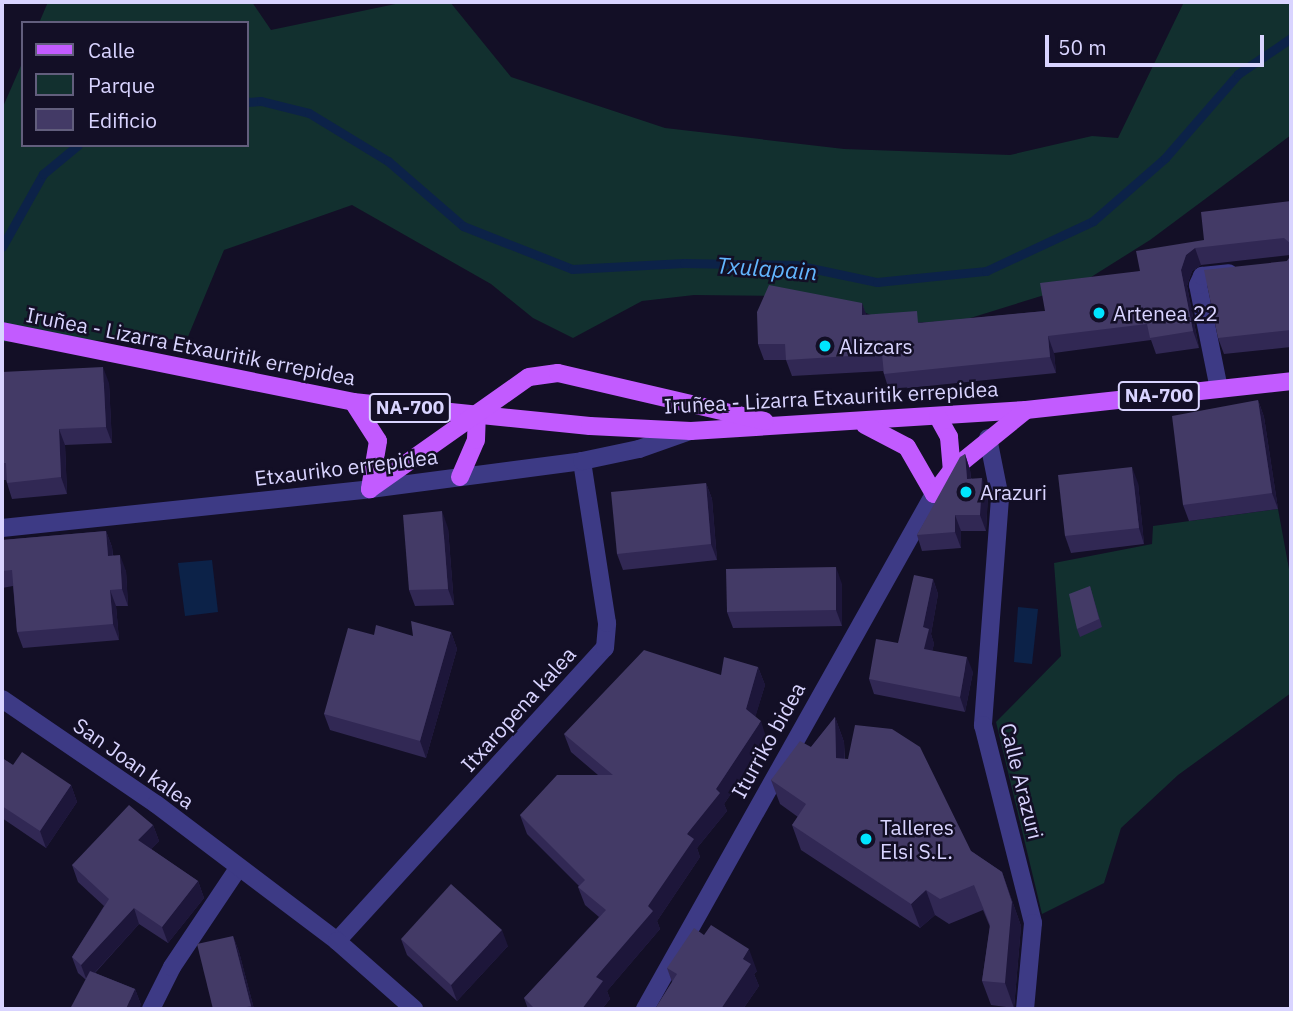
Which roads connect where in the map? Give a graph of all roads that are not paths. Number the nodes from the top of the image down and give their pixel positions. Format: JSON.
{"nodes":[{"id":1,"x":1253,"y":270,"type":"edge"},
{"id":2,"x":2,"y":331,"type":"edge"},
{"id":3,"x":1291,"y":381,"type":"edge"},
{"id":4,"x":1219,"y":390,"type":"junction"},
{"id":5,"x":353,"y":402,"type":"junction"},
{"id":6,"x":1026,"y":410,"type":"junction"},
{"id":7,"x":477,"y":416,"type":"junction"},
{"id":8,"x":938,"y":417,"type":"junction"},
{"id":9,"x":858,"y":423,"type":"junction"},
{"id":10,"x":789,"y":427,"type":"junction"},
{"id":11,"x":691,"y":431,"type":"junction"},
{"id":12,"x":988,"y":438,"type":"junction"},
{"id":13,"x":582,"y":461,"type":"junction"},
{"id":14,"x":952,"y":470,"type":"junction"},
{"id":15,"x":460,"y":477,"type":"junction"},
{"id":16,"x":370,"y":489,"type":"junction"},
{"id":17,"x":934,"y":494,"type":"junction"},
{"id":18,"x":2,"y":528,"type":"edge"},
{"id":19,"x":2,"y":699,"type":"edge"},
{"id":20,"x":239,"y":867,"type":"junction"},
{"id":21,"x":337,"y":941,"type":"junction"},
{"id":22,"x":151,"y":1009,"type":"edge"},
{"id":23,"x":414,"y":1009,"type":"edge"},
{"id":24,"x":645,"y":1009,"type":"edge"},
{"id":25,"x":1025,"y":1009,"type":"edge"}],
"edges":[{"from":1,"to":4,"type":"street"},
{"from":2,"to":5,"type":"main road","name":"Iruñea - Lizarra Etxauritik errepidea","number":"NA-700"},
{"from":3,"to":4,"type":"main road","name":"Iruñea - Lizarra Etxauritik errepidea","number":"NA-700"},
{"from":4,"to":6,"type":"main road","name":"Iruñea - Lizarra Etxauritik errepidea","number":"NA-700"},
{"from":5,"to":7,"type":"main road","name":"Iruñea - Lizarra Etxauritik errepidea","number":"NA-700"},
{"from":5,"to":16,"type":"main road"},
{"from":6,"to":8,"type":"main road","name":"Iruñea - Lizarra Etxauritik errepidea","number":"NA-700"},
{"from":6,"to":12,"type":"main road"},
{"from":7,"to":10,"type":"main road"},
{"from":7,"to":11,"type":"main road","name":"Iruñea - Lizarra Etxauritik errepidea","number":"NA-700"},
{"from":7,"to":15,"type":"main road"},
{"from":7,"to":16,"type":"main road"},
{"from":8,"to":9,"type":"main road","name":"Iruñea - Lizarra Etxauritik errepidea","number":"NA-700"},
{"from":8,"to":14,"type":"main road"},
{"from":9,"to":10,"type":"main road","name":"Iruñea - Lizarra Etxauritik errepidea","number":"NA-700"},
{"from":9,"to":17,"type":"main road"},
{"from":10,"to":11,"type":"main road","name":"Iruñea - Lizarra Etxauritik errepidea","number":"NA-700"},
{"from":11,"to":13,"type":"street","name":"Etxauriko errepidea"},
{"from":12,"to":14,"type":"main road"},
{"from":12,"to":25,"type":"street","name":"Calle Arazuri"},
{"from":13,"to":15,"type":"street","name":"Etxauriko errepidea"},
{"from":13,"to":21,"type":"street","name":"Itxaropena kalea"},
{"from":14,"to":17,"type":"main road"},
{"from":15,"to":16,"type":"street","name":"Etxauriko errepidea"},
{"from":16,"to":18,"type":"street","name":"Etxauriko errepidea"},
{"from":17,"to":24,"type":"street","name":"Iturriko bidea"},
{"from":19,"to":20,"type":"street","name":"San Joan kalea"},
{"from":20,"to":21,"type":"street","name":"San Joan kalea"},
{"from":20,"to":22,"type":"street"},
{"from":21,"to":23,"type":"street","name":"San Joan kalea"}]}
